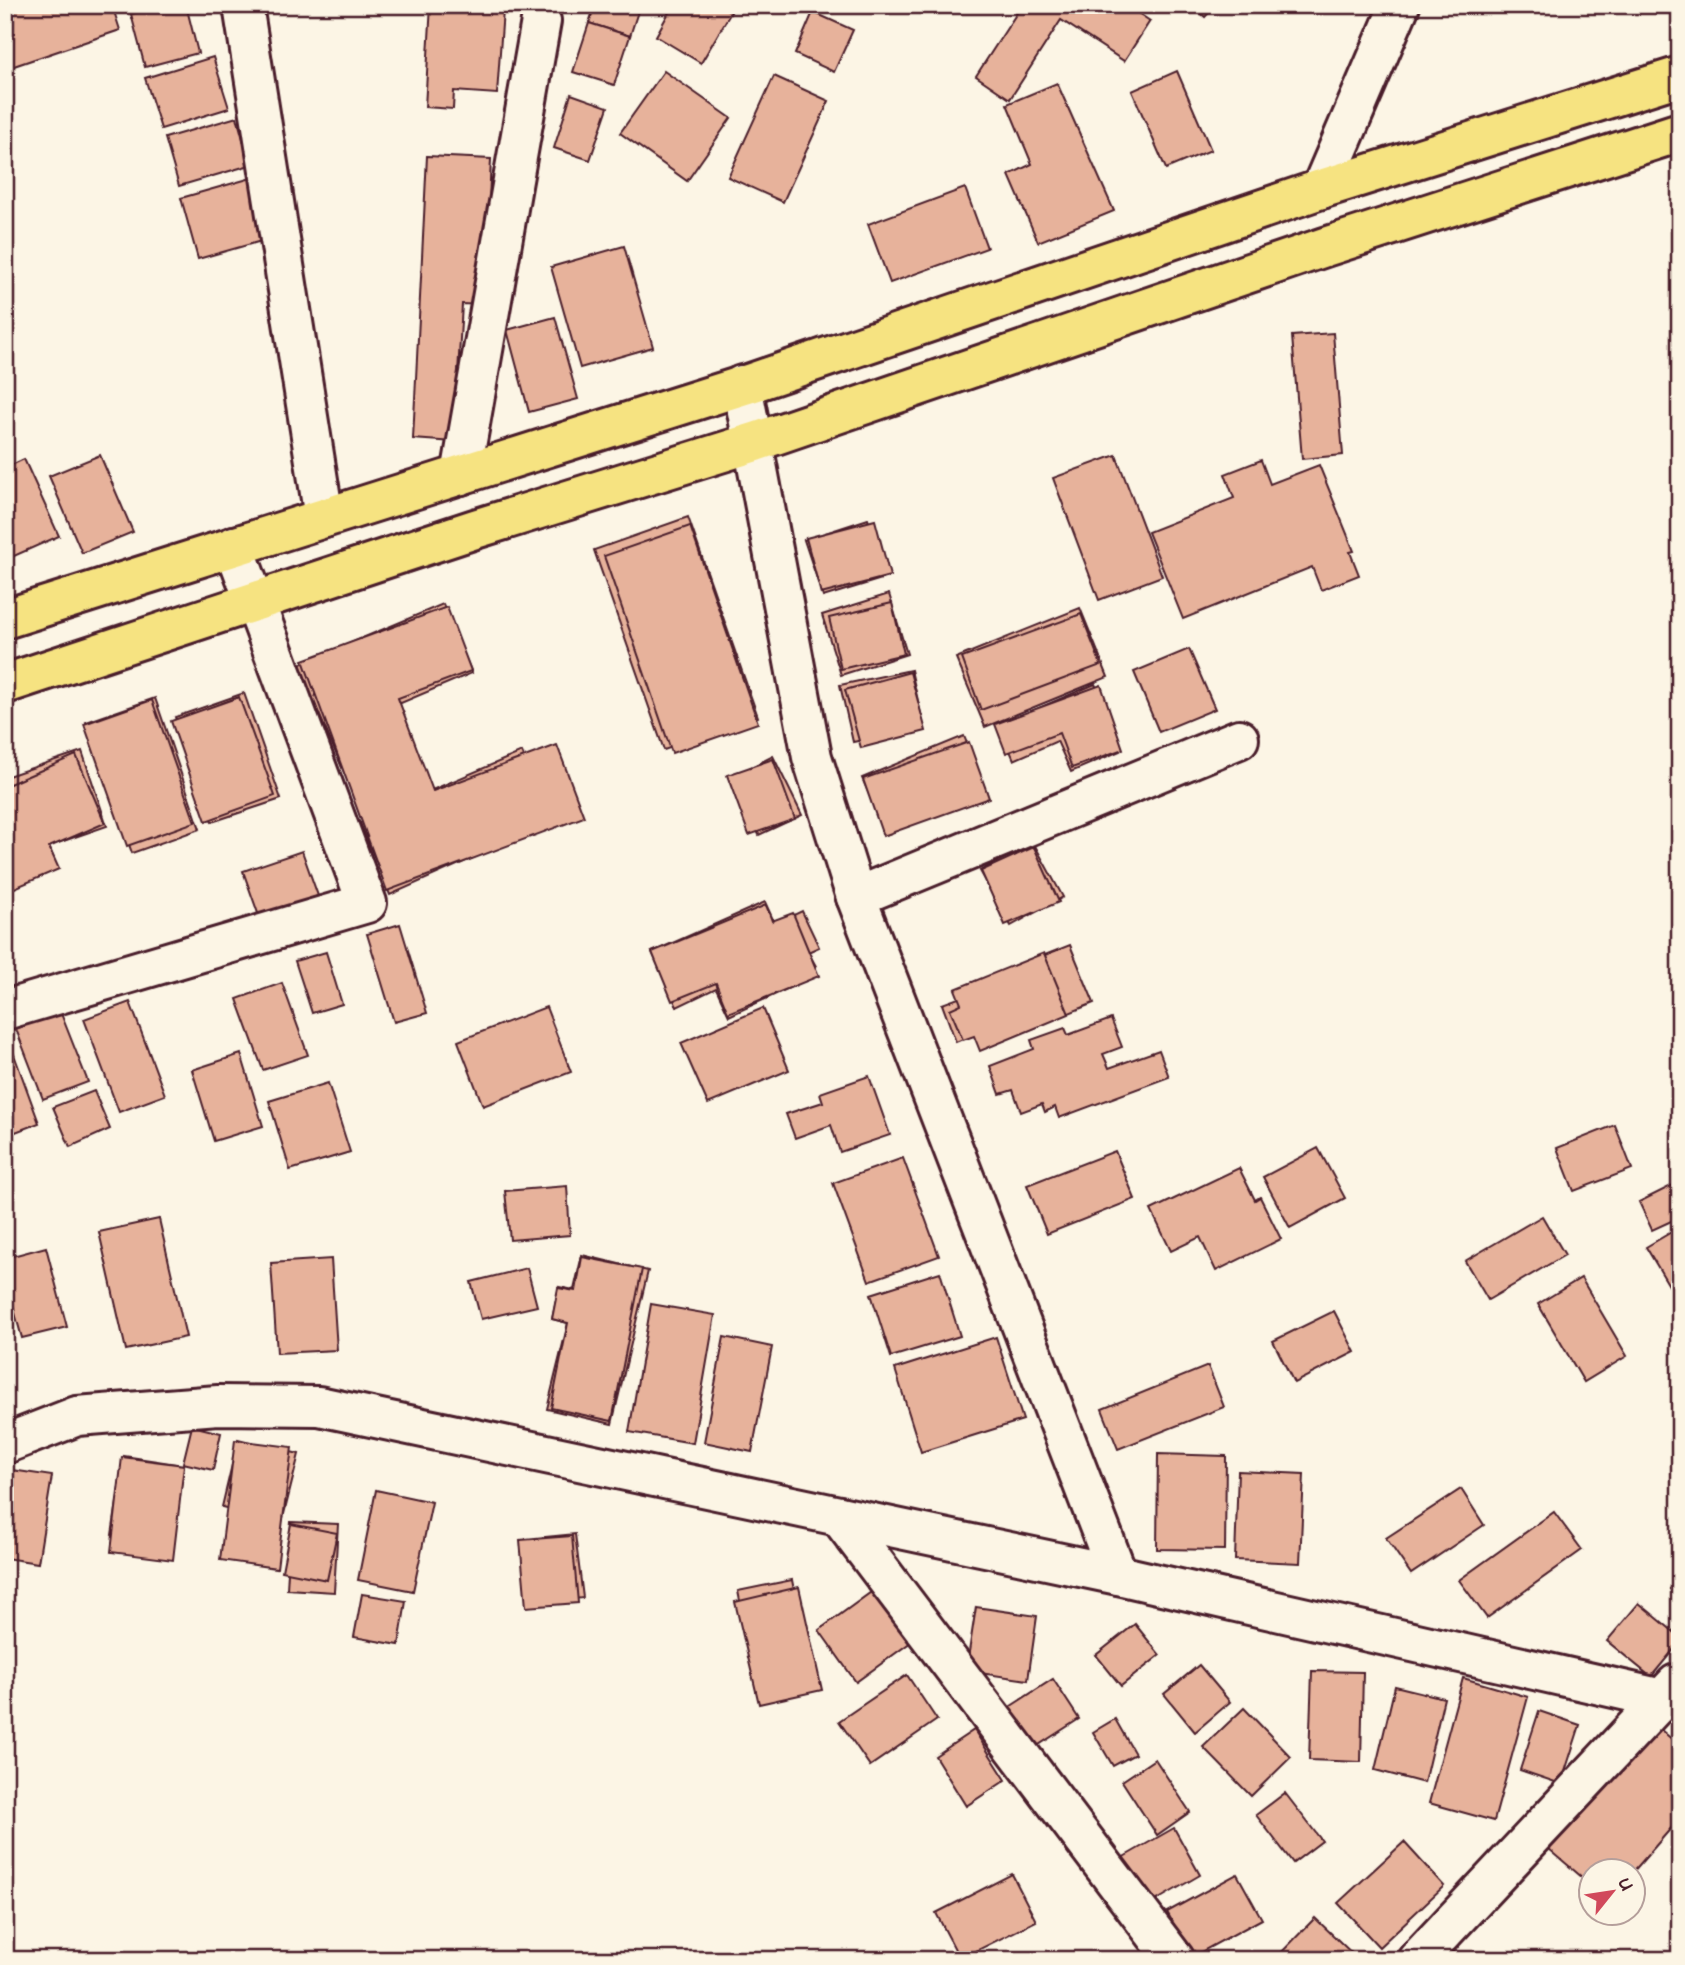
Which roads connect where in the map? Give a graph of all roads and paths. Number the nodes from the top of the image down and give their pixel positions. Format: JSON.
{"nodes":[{"id":1,"x":1400,"y":5,"type":"edge"},
{"id":2,"x":244,"y":12,"type":"dead end"},
{"id":3,"x":541,"y":21,"type":"dead end"},
{"id":4,"x":1680,"y":76,"type":"edge"},
{"id":5,"x":1680,"y":132,"type":"edge"},
{"id":6,"x":1321,"y":189,"type":"junction"},
{"id":7,"x":1089,"y":268,"type":"junction"},
{"id":8,"x":1108,"y":323,"type":"junction"},
{"id":9,"x":742,"y":385,"type":"junction"},
{"id":10,"x":755,"y":442,"type":"junction"},
{"id":11,"x":461,"y":475,"type":"junction"},
{"id":12,"x":324,"y":518,"type":"junction"},
{"id":13,"x":475,"y":529,"type":"junction"},
{"id":14,"x":234,"y":546,"type":"junction"},
{"id":15,"x":254,"y":602,"type":"junction"},
{"id":16,"x":5,"y":619,"type":"edge"},
{"id":17,"x":5,"y":684,"type":"edge"},
{"id":18,"x":1239,"y":739,"type":"dead end"},
{"id":19,"x":856,"y":897,"type":"junction"},
{"id":20,"x":5,"y":1010,"type":"edge"},
{"id":21,"x":5,"y":1444,"type":"edge"},
{"id":22,"x":839,"y":1516,"type":"junction"},
{"id":23,"x":1118,"y":1575,"type":"junction"},
{"id":24,"x":1674,"y":1694,"type":"edge"},
{"id":25,"x":1175,"y":1960,"type":"edge"},
{"id":26,"x":1417,"y":1960,"type":"edge"}],
"edges":[{"from":1,"to":6,"type":"street"},
{"from":2,"to":12,"type":"street"},
{"from":3,"to":11,"type":"street"},
{"from":4,"to":6,"type":"highway"},
{"from":5,"to":8,"type":"highway"},
{"from":6,"to":7,"type":"highway"},
{"from":7,"to":8,"type":"highway"},
{"from":7,"to":9,"type":"highway"},
{"from":8,"to":10,"type":"highway"},
{"from":9,"to":10,"type":"street"},
{"from":9,"to":11,"type":"highway"},
{"from":10,"to":13,"type":"highway"},
{"from":10,"to":19,"type":"street"},
{"from":11,"to":12,"type":"highway"},
{"from":11,"to":13,"type":"highway"},
{"from":12,"to":14,"type":"highway"},
{"from":13,"to":15,"type":"highway"},
{"from":14,"to":15,"type":"street"},
{"from":14,"to":16,"type":"highway"},
{"from":15,"to":17,"type":"highway"},
{"from":15,"to":20,"type":"street"},
{"from":18,"to":19,"type":"street"},
{"from":19,"to":23,"type":"street"},
{"from":21,"to":22,"type":"street"},
{"from":22,"to":23,"type":"street"},
{"from":22,"to":25,"type":"street"},
{"from":23,"to":24,"type":"street"},
{"from":24,"to":26,"type":"street"}]}
